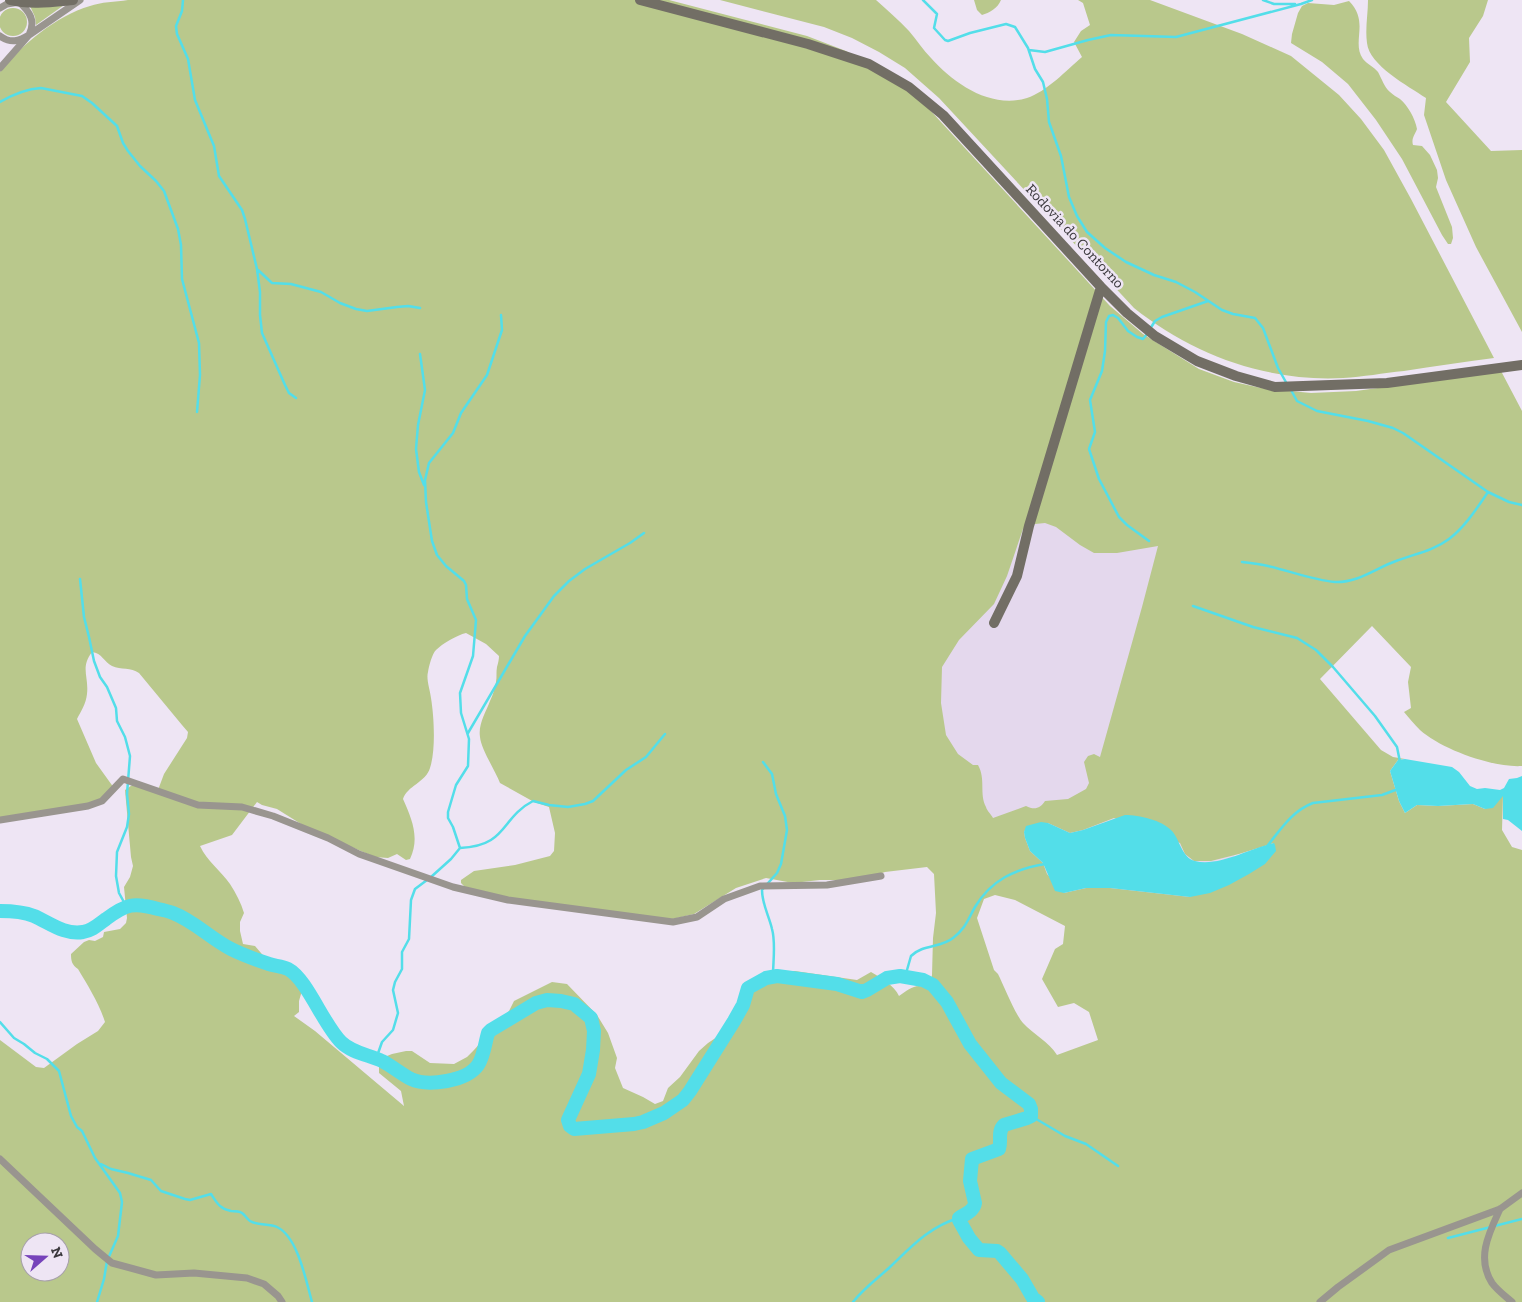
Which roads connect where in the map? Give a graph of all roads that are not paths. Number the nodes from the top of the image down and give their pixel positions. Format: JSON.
{"nodes":[{"id":1,"x":73,"y":0,"type":"edge"},
{"id":2,"x":80,"y":0,"type":"edge"},
{"id":3,"x":640,"y":0,"type":"edge"},
{"id":4,"x":15,"y":1,"type":"edge"},
{"id":5,"x":0,"y":8,"type":"edge"},
{"id":6,"x":29,"y":35,"type":"junction"},
{"id":7,"x":0,"y":36,"type":"edge"},
{"id":8,"x":0,"y":68,"type":"edge"},
{"id":9,"x":1101,"y":287,"type":"junction"},
{"id":10,"x":1522,"y":365,"type":"edge"},
{"id":11,"x":994,"y":623,"type":"dead end"},
{"id":12,"x":0,"y":820,"type":"edge"},
{"id":13,"x":881,"y":876,"type":"dead end"},
{"id":14,"x":0,"y":1159,"type":"edge"},
{"id":15,"x":1522,"y":1193,"type":"edge"},
{"id":16,"x":1500,"y":1210,"type":"junction"},
{"id":17,"x":282,"y":1302,"type":"edge"},
{"id":18,"x":1320,"y":1302,"type":"edge"},
{"id":19,"x":1512,"y":1302,"type":"edge"}],
"edges":[{"from":1,"to":4,"type":"main road"},
{"from":2,"to":6,"type":"street"},
{"from":3,"to":9,"type":"main road","name":"Rodovia do Contorno"},
{"from":4,"to":5,"type":"street"},
{"from":4,"to":6,"type":"street"},
{"from":6,"to":7,"type":"street"},
{"from":6,"to":8,"type":"street"},
{"from":9,"to":10,"type":"main road","name":"Rodovia do Contorno"},
{"from":9,"to":11,"type":"main road"},
{"from":12,"to":13,"type":"street"},
{"from":14,"to":17,"type":"street"},
{"from":15,"to":16,"type":"street"},
{"from":16,"to":18,"type":"street"},
{"from":16,"to":19,"type":"street"}]}
